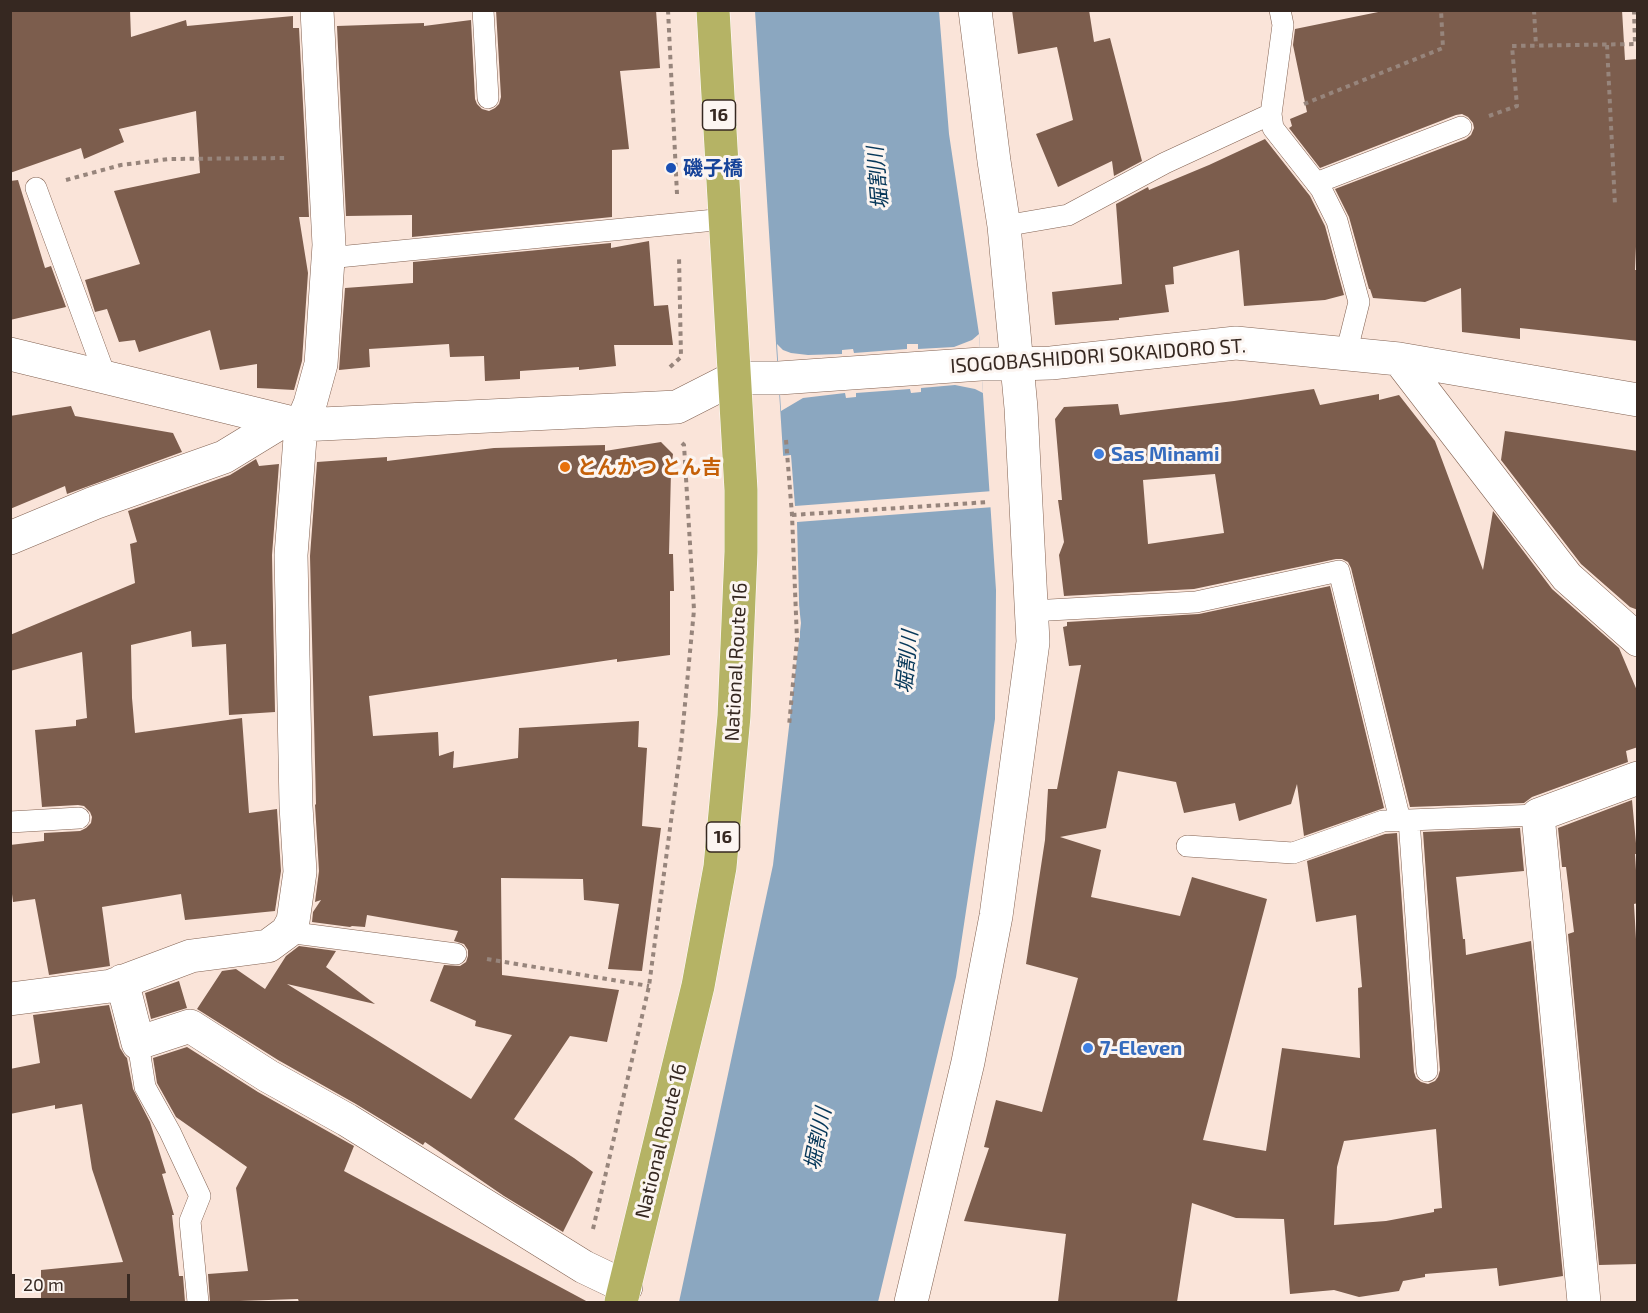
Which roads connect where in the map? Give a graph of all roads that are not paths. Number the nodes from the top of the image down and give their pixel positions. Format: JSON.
{"nodes":[{"id":1,"x":317,"y":10,"type":"edge"},
{"id":2,"x":483,"y":10,"type":"edge"},
{"id":3,"x":713,"y":10,"type":"edge"},
{"id":4,"x":975,"y":10,"type":"edge"},
{"id":5,"x":1280,"y":10,"type":"edge"},
{"id":6,"x":488,"y":98,"type":"dead end"},
{"id":7,"x":1271,"y":116,"type":"junction"},
{"id":8,"x":1461,"y":127,"type":"dead end"},
{"id":9,"x":1316,"y":183,"type":"junction"},
{"id":10,"x":36,"y":188,"type":"road end"},
{"id":11,"x":725,"y":219,"type":"junction"},
{"id":12,"x":1004,"y":226,"type":"junction"},
{"id":13,"x":328,"y":258,"type":"junction"},
{"id":14,"x":10,"y":354,"type":"edge"},
{"id":15,"x":1346,"y":354,"type":"junction"},
{"id":16,"x":1399,"y":359,"type":"junction"},
{"id":17,"x":1016,"y":364,"type":"junction"},
{"id":18,"x":106,"y":378,"type":"junction"},
{"id":19,"x":734,"y":378,"type":"junction"},
{"id":20,"x":1638,"y":399,"type":"edge"},
{"id":21,"x":292,"y":423,"type":"junction"},
{"id":22,"x":10,"y":538,"type":"edge"},
{"id":23,"x":1031,"y":611,"type":"junction"},
{"id":24,"x":1638,"y":640,"type":"edge"},
{"id":25,"x":1638,"y":778,"type":"edge"},
{"id":26,"x":1538,"y":815,"type":"junction"},
{"id":27,"x":79,"y":818,"type":"dead end"},
{"id":28,"x":1405,"y":820,"type":"junction"},
{"id":29,"x":10,"y":822,"type":"edge"},
{"id":30,"x":1187,"y":846,"type":"dead end"},
{"id":31,"x":287,"y":932,"type":"junction"},
{"id":32,"x":456,"y":954,"type":"road end"},
{"id":33,"x":122,"y":981,"type":"junction"},
{"id":34,"x":10,"y":999,"type":"edge"},
{"id":35,"x":138,"y":1043,"type":"junction"},
{"id":36,"x":1427,"y":1071,"type":"dead end"},
{"id":37,"x":623,"y":1295,"type":"edge"},
{"id":38,"x":198,"y":1302,"type":"edge"},
{"id":39,"x":912,"y":1302,"type":"edge"},
{"id":40,"x":1584,"y":1302,"type":"edge"}],
"edges":[{"from":1,"to":13,"type":"street"},
{"from":2,"to":6,"type":"lane"},
{"from":3,"to":11,"type":"highway","name":"National Route 16","number":"16"},
{"from":4,"to":12,"type":"street"},
{"from":5,"to":7,"type":"lane"},
{"from":7,"to":9,"type":"lane"},
{"from":7,"to":12,"type":"lane"},
{"from":8,"to":9,"type":"lane"},
{"from":9,"to":15,"type":"lane"},
{"from":10,"to":18,"type":"lane"},
{"from":11,"to":13,"type":"lane"},
{"from":11,"to":19,"type":"highway","name":"National Route 16","number":"16"},
{"from":12,"to":17,"type":"street"},
{"from":13,"to":21,"type":"street"},
{"from":14,"to":18,"type":"street"},
{"from":15,"to":16,"type":"street","name":"ISOGOBASHIDORI SOKAIDORO ST."},
{"from":15,"to":17,"type":"street","name":"ISOGOBASHIDORI SOKAIDORO ST."},
{"from":16,"to":20,"type":"street","name":"ISOGOBASHIDORI SOKAIDORO ST."},
{"from":16,"to":24,"type":"street"},
{"from":17,"to":19,"type":"street","name":"ISOGOBASHIDORI SOKAIDORO ST."},
{"from":17,"to":23,"type":"street"},
{"from":18,"to":21,"type":"street"},
{"from":19,"to":21,"type":"street"},
{"from":19,"to":37,"type":"highway","name":"National Route 16","number":"16"},
{"from":21,"to":22,"type":"street"},
{"from":21,"to":31,"type":"street"},
{"from":23,"to":28,"type":"lane"},
{"from":23,"to":39,"type":"street"},
{"from":25,"to":26,"type":"street"},
{"from":26,"to":28,"type":"lane"},
{"from":26,"to":40,"type":"street"},
{"from":27,"to":29,"type":"lane"},
{"from":28,"to":30,"type":"lane"},
{"from":28,"to":36,"type":"lane"},
{"from":31,"to":32,"type":"lane"},
{"from":31,"to":33,"type":"street"},
{"from":33,"to":34,"type":"street"},
{"from":33,"to":35,"type":"street"},
{"from":35,"to":37,"type":"street"},
{"from":35,"to":38,"type":"lane"}]}
